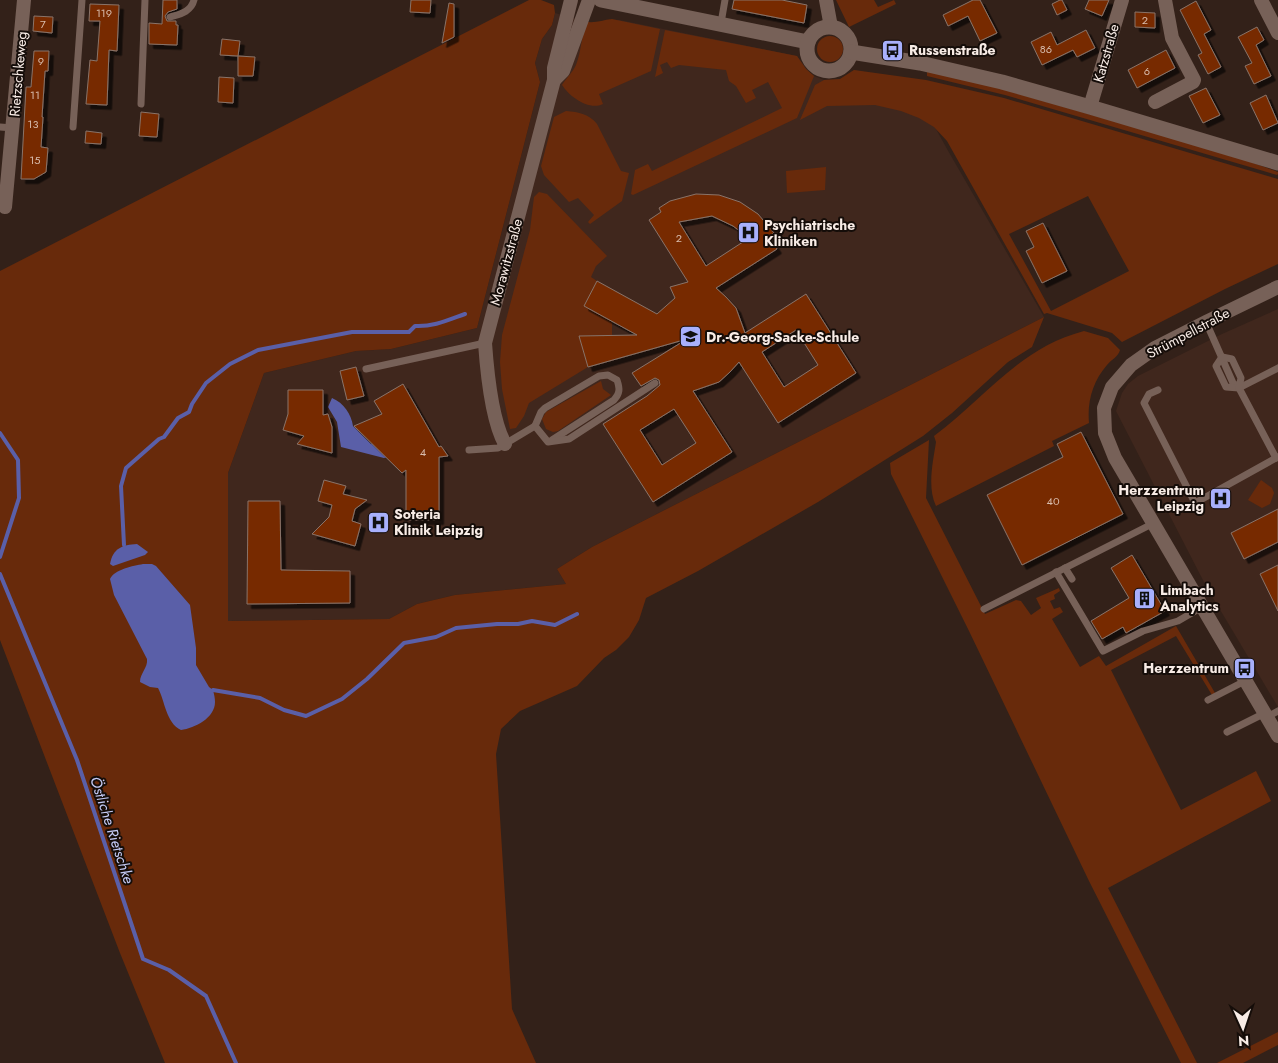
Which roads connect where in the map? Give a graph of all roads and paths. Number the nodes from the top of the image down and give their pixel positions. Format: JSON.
{"nodes":[{"id":1,"x":24,"y":0,"type":"edge"},
{"id":2,"x":82,"y":0,"type":"edge"},
{"id":3,"x":145,"y":0,"type":"edge"},
{"id":4,"x":194,"y":0,"type":"edge"},
{"id":5,"x":571,"y":0,"type":"edge"},
{"id":6,"x":588,"y":0,"type":"edge"},
{"id":7,"x":601,"y":0,"type":"edge"},
{"id":8,"x":725,"y":0,"type":"edge"},
{"id":9,"x":826,"y":0,"type":"edge"},
{"id":10,"x":1122,"y":0,"type":"edge"},
{"id":11,"x":1165,"y":0,"type":"edge"},
{"id":12,"x":1261,"y":0,"type":"edge"},
{"id":13,"x":170,"y":17,"type":"dead end"},
{"id":14,"x":721,"y":23,"type":"junction"},
{"id":15,"x":832,"y":27,"type":"junction"},
{"id":16,"x":1278,"y":34,"type":"edge"},
{"id":17,"x":808,"y":42,"type":"junction"},
{"id":18,"x":851,"y":52,"type":"junction"},
{"id":19,"x":554,"y":80,"type":"junction"},
{"id":20,"x":1155,"y":102,"type":"dead end"},
{"id":21,"x":141,"y":104,"type":"dead end"},
{"id":22,"x":1090,"y":106,"type":"junction"},
{"id":23,"x":73,"y":127,"type":"dead end"},
{"id":24,"x":6,"y":128,"type":"edge"},
{"id":25,"x":1278,"y":163,"type":"edge"},
{"id":26,"x":5,"y":207,"type":"dead end"},
{"id":27,"x":1278,"y":287,"type":"edge"},
{"id":28,"x":1206,"y":322,"type":"junction"},
{"id":29,"x":484,"y":343,"type":"junction"},
{"id":30,"x":1222,"y":357,"type":"junction"},
{"id":31,"x":1278,"y":368,"type":"edge"},
{"id":32,"x":366,"y":369,"type":"dead end"},
{"id":33,"x":655,"y":383,"type":"dead end"},
{"id":34,"x":1239,"y":388,"type":"junction"},
{"id":35,"x":1158,"y":390,"type":"dead end"},
{"id":36,"x":535,"y":426,"type":"junction"},
{"id":37,"x":548,"y":442,"type":"junction"},
{"id":38,"x":505,"y":444,"type":"junction"},
{"id":39,"x":469,"y":450,"type":"dead end"},
{"id":40,"x":1277,"y":458,"type":"edge"},
{"id":41,"x":1152,"y":524,"type":"junction"},
{"id":42,"x":1065,"y":568,"type":"junction"},
{"id":43,"x":1056,"y":572,"type":"junction"},
{"id":44,"x":1072,"y":580,"type":"dead end"},
{"id":45,"x":1202,"y":607,"type":"junction"},
{"id":46,"x":984,"y":609,"type":"dead end"},
{"id":47,"x":1246,"y":681,"type":"junction"},
{"id":48,"x":1208,"y":700,"type":"dead end"},
{"id":49,"x":1270,"y":714,"type":"edge"},
{"id":50,"x":1227,"y":732,"type":"dead end"},
{"id":51,"x":1278,"y":736,"type":"edge"}],
"edges":[{"from":1,"to":24,"type":"street","name":"Rietzschkeweg"},
{"from":2,"to":23,"type":"lane"},
{"from":3,"to":21,"type":"lane"},
{"from":4,"to":13,"type":"lane"},
{"from":5,"to":19,"type":"street","name":"Morawitzstraße"},
{"from":6,"to":19,"type":"street","name":"Morawitzstraße"},
{"from":7,"to":14,"type":"street"},
{"from":8,"to":14,"type":"lane"},
{"from":9,"to":15,"type":"street"},
{"from":10,"to":22,"type":"street","name":"Katzstraße"},
{"from":11,"to":20,"type":"street"},
{"from":12,"to":16,"type":"street"},
{"from":14,"to":17,"type":"street"},
{"from":15,"to":17,"type":"street"},
{"from":15,"to":18,"type":"street"},
{"from":17,"to":18,"type":"street"},
{"from":18,"to":22,"type":"street"},
{"from":19,"to":29,"type":"street","name":"Morawitzstraße"},
{"from":22,"to":25,"type":"street"},
{"from":24,"to":26,"type":"street","name":"Rietzschkeweg"},
{"from":27,"to":28,"type":"street","name":"Strümpellstraße"},
{"from":28,"to":30,"type":"lane"},
{"from":28,"to":41,"type":"street","name":"Strümpellstraße"},
{"from":29,"to":32,"type":"lane"},
{"from":29,"to":38,"type":"street","name":"Morawitzstraße"},
{"from":30,"to":34,"type":"lane"},
{"from":30,"to":34,"type":"lane"},
{"from":31,"to":34,"type":"lane"},
{"from":33,"to":37,"type":"lane"},
{"from":34,"to":40,"type":"lane"},
{"from":35,"to":40,"type":"lane"},
{"from":36,"to":37,"type":"lane"},
{"from":36,"to":37,"type":"lane"},
{"from":36,"to":38,"type":"lane"},
{"from":38,"to":39,"type":"lane"},
{"from":41,"to":42,"type":"lane"},
{"from":41,"to":45,"type":"street","name":"Strümpellstraße"},
{"from":42,"to":43,"type":"lane"},
{"from":42,"to":44,"type":"lane"},
{"from":43,"to":45,"type":"lane"},
{"from":43,"to":46,"type":"lane"},
{"from":45,"to":47,"type":"street","name":"Strümpellstraße"},
{"from":47,"to":48,"type":"lane"},
{"from":47,"to":49,"type":"street","name":"Strümpellstraße"},
{"from":49,"to":50,"type":"lane"},
{"from":49,"to":51,"type":"street","name":"Strümpellstraße"}]}
